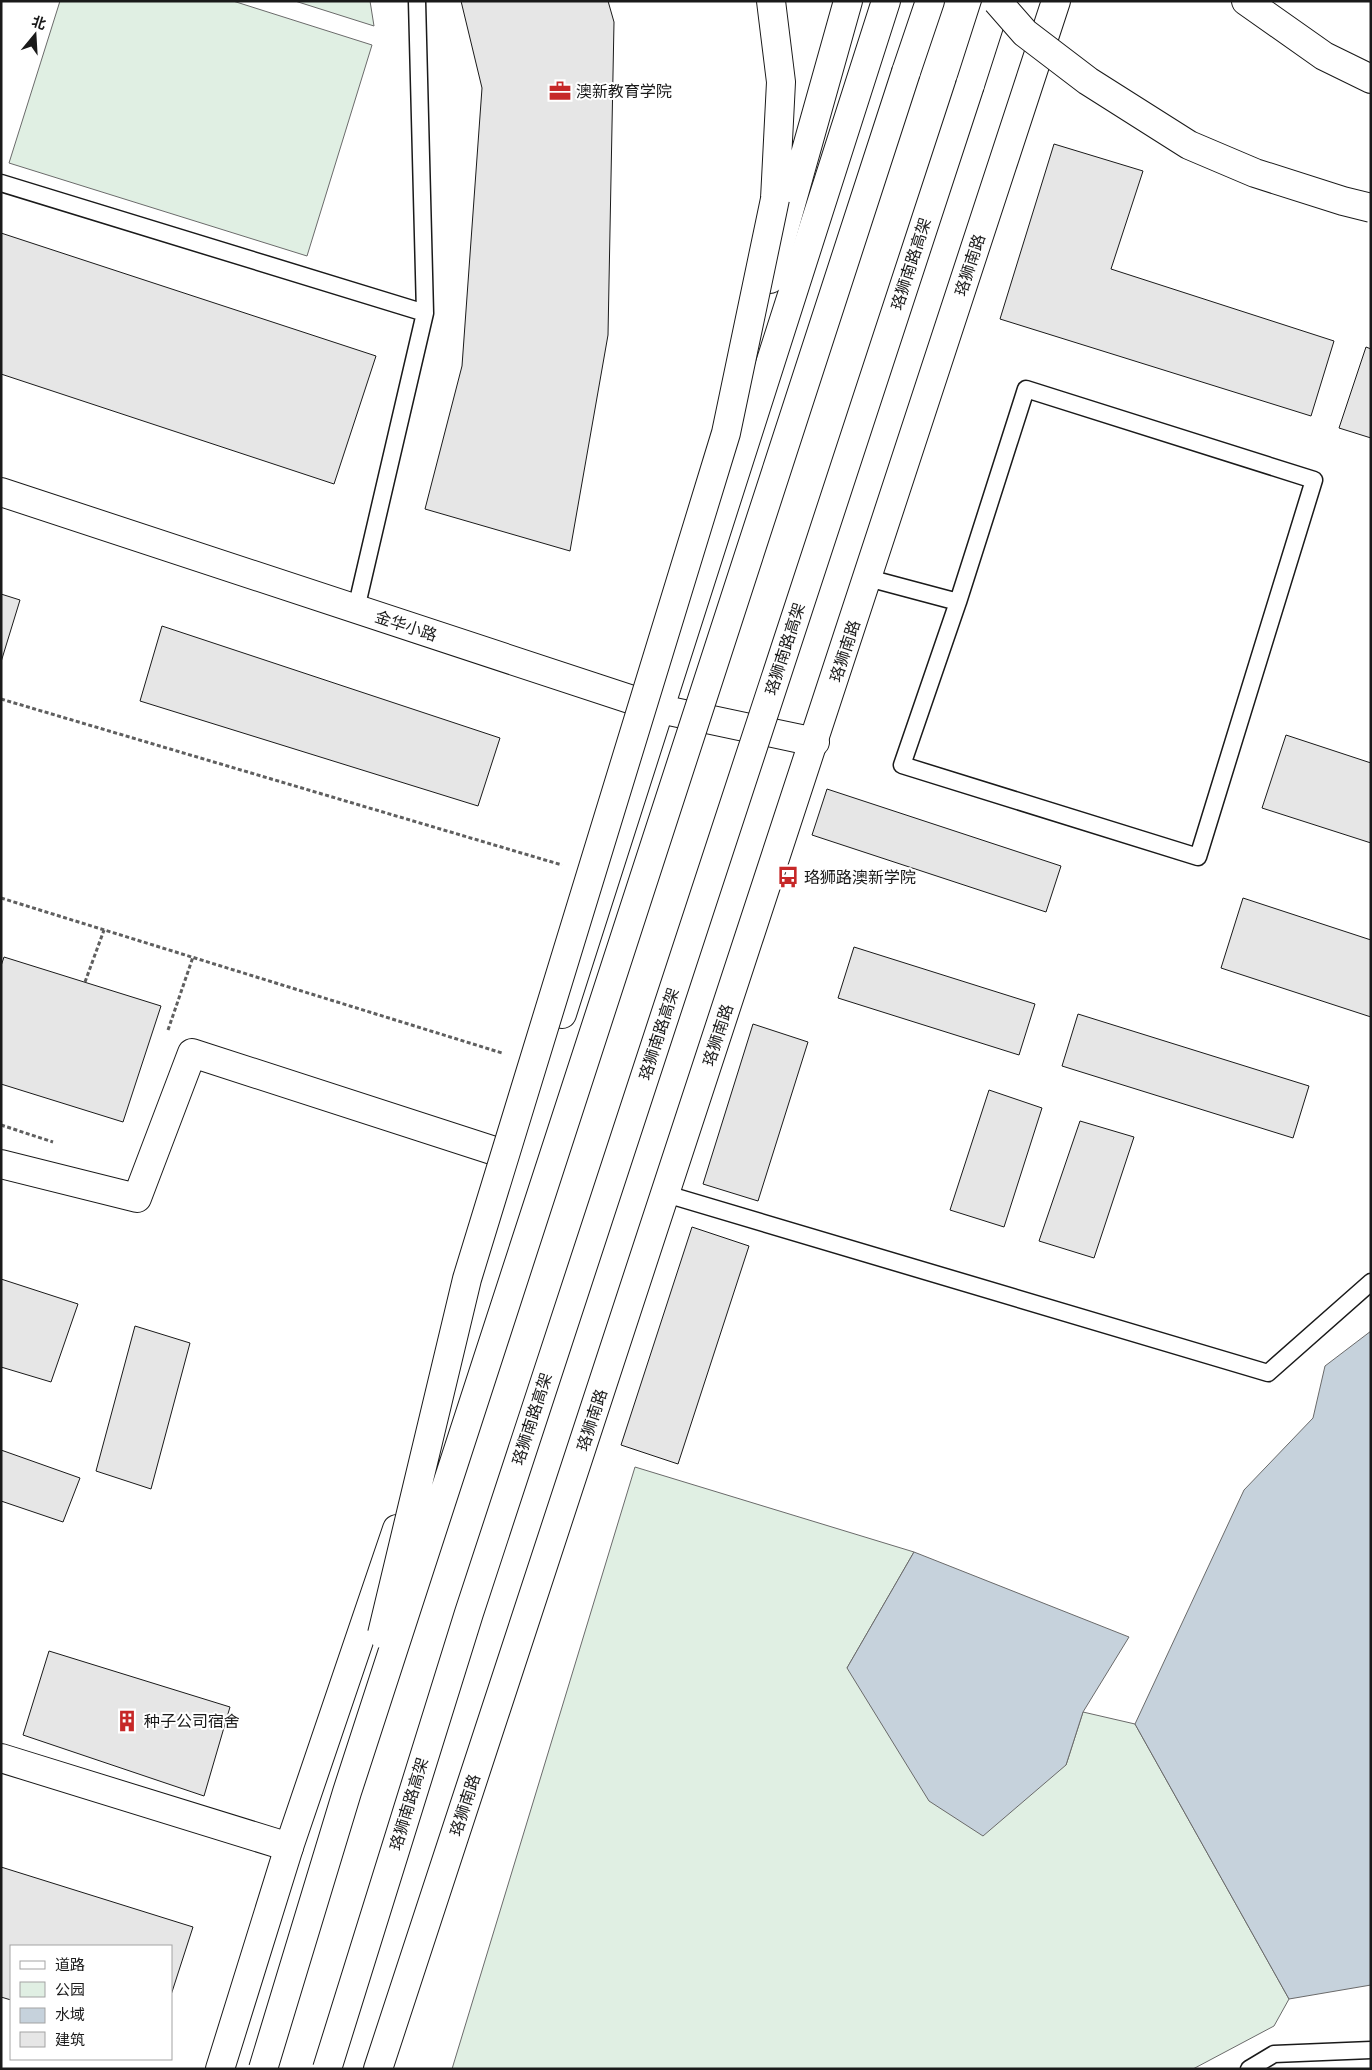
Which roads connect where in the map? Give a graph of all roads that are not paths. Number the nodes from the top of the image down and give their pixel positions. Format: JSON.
{"nodes":[{"id":1,"x":417,"y":1,"type":"edge"},
{"id":2,"x":770,"y":1,"type":"edge"},
{"id":3,"x":848,"y":1,"type":"edge"},
{"id":4,"x":886,"y":1,"type":"edge"},
{"id":5,"x":930,"y":1,"type":"edge"},
{"id":6,"x":997,"y":1,"type":"edge"},
{"id":7,"x":1056,"y":1,"type":"edge"},
{"id":8,"x":1246,"y":1,"type":"edge"},
{"id":9,"x":1371,"y":79,"type":"edge"},
{"id":10,"x":1,"y":183,"type":"edge"},
{"id":11,"x":1371,"y":208,"type":"edge"},
{"id":12,"x":425,"y":314,"type":"junction"},
{"id":13,"x":726,"y":433,"type":"junction"},
{"id":14,"x":1,"y":492,"type":"edge"},
{"id":15,"x":868,"y":578,"type":"junction"},
{"id":16,"x":958,"y":602,"type":"junction"},
{"id":17,"x":356,"y":609,"type":"junction"},
{"id":18,"x":660,"y":709,"type":"junction"},
{"id":19,"x":815,"y":742,"type":"junction"},
{"id":20,"x":504,"y":1154,"type":"junction"},
{"id":21,"x":1,"y":1164,"type":"edge"},
{"id":22,"x":666,"y":1194,"type":"junction"},
{"id":23,"x":1371,"y":1282,"type":"edge"},
{"id":24,"x":1,"y":1758,"type":"edge"},
{"id":25,"x":347,"y":1792,"type":"junction"},
{"id":26,"x":289,"y":1846,"type":"junction"},
{"id":27,"x":1371,"y":2050,"type":"edge"},
{"id":28,"x":220,"y":2069,"type":"edge"},
{"id":29,"x":263,"y":2069,"type":"edge"},
{"id":30,"x":327,"y":2069,"type":"edge"},
{"id":31,"x":378,"y":2069,"type":"edge"},
{"id":32,"x":1248,"y":2069,"type":"edge"}],
"edges":[{"from":1,"to":12,"type":"lane"},
{"from":2,"to":13,"type":"main road","bridge":true},
{"from":3,"to":13,"type":"main road","bridge":true},
{"from":4,"to":18,"type":"main road"},
{"from":5,"to":25,"type":"main road","bridge":true},
{"from":6,"to":11,"type":"main road","bridge":true},
{"from":6,"to":30,"type":"main road","name":"珞狮南路高架","bridge":true},
{"from":7,"to":15,"type":"main road","name":"珞狮南路"},
{"from":8,"to":9,"type":"main road"},
{"from":10,"to":12,"type":"lane"},
{"from":12,"to":17,"type":"lane"},
{"from":13,"to":20,"type":"main road","bridge":true},
{"from":14,"to":17,"type":"main road","name":"金华小路"},
{"from":15,"to":16,"type":"lane"},
{"from":15,"to":19,"type":"main road","name":"珞狮南路"},
{"from":16,"to":16,"type":"lane"},
{"from":17,"to":18,"type":"main road","name":"金华小路"},
{"from":18,"to":19,"type":"main road","name":"金华小路"},
{"from":18,"to":26,"type":"main road"},
{"from":19,"to":22,"type":"main road","name":"珞狮南路"},
{"from":20,"to":21,"type":"main road"},
{"from":20,"to":25,"type":"main road","bridge":true},
{"from":22,"to":23,"type":"lane"},
{"from":22,"to":31,"type":"main road","name":"珞狮南路"},
{"from":24,"to":26,"type":"main road"},
{"from":25,"to":29,"type":"main road","bridge":true},
{"from":26,"to":28,"type":"main road"},
{"from":27,"to":32,"type":"lane"}]}
